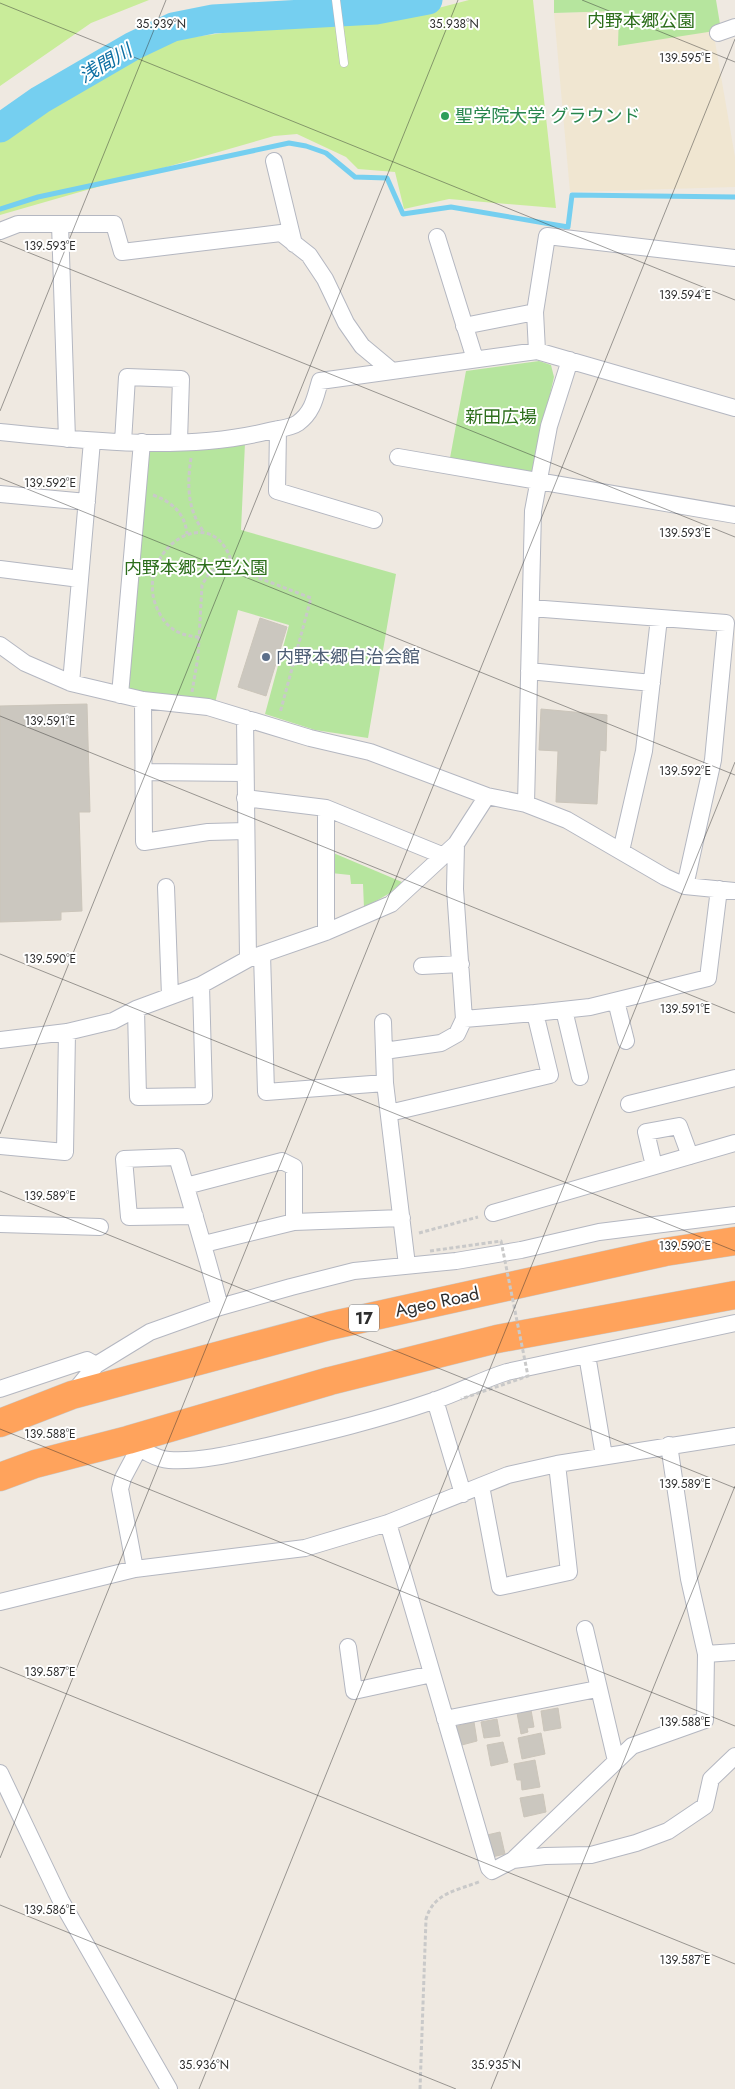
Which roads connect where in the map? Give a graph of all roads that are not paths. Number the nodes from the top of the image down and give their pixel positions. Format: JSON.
{"nodes":[{"id":1,"x":336,"y":0,"type":"edge"},
{"id":2,"x":735,"y":27,"type":"edge"},
{"id":3,"x":718,"y":33,"type":"dead end"},
{"id":4,"x":344,"y":63,"type":"dead end"},
{"id":5,"x":274,"y":161,"type":"dead end"},
{"id":6,"x":60,"y":224,"type":"junction"},
{"id":7,"x":0,"y":231,"type":"edge"},
{"id":8,"x":437,"y":237,"type":"dead end"},
{"id":9,"x":294,"y":244,"type":"junction"},
{"id":10,"x":735,"y":258,"type":"edge"},
{"id":11,"x":535,"y":312,"type":"junction"},
{"id":12,"x":464,"y":326,"type":"junction"},
{"id":13,"x":537,"y":351,"type":"junction"},
{"id":14,"x":474,"y":359,"type":"junction"},
{"id":15,"x":570,"y":360,"type":"junction"},
{"id":16,"x":392,"y":371,"type":"junction"},
{"id":17,"x":735,"y":408,"type":"edge"},
{"id":18,"x":278,"y":429,"type":"junction"},
{"id":19,"x":0,"y":432,"type":"edge"},
{"id":20,"x":67,"y":439,"type":"junction"},
{"id":21,"x":92,"y":441,"type":"junction"},
{"id":22,"x":187,"y":441,"type":"junction"},
{"id":23,"x":123,"y":442,"type":"junction"},
{"id":24,"x":142,"y":442,"type":"junction"},
{"id":25,"x":398,"y":457,"type":"dead end"},
{"id":26,"x":537,"y":480,"type":"junction"},
{"id":27,"x":0,"y":494,"type":"edge"},
{"id":28,"x":86,"y":502,"type":"junction"},
{"id":29,"x":735,"y":515,"type":"edge"},
{"id":30,"x":374,"y":520,"type":"dead end"},
{"id":31,"x":0,"y":569,"type":"edge"},
{"id":32,"x":80,"y":579,"type":"junction"},
{"id":33,"x":530,"y":608,"type":"junction"},
{"id":34,"x":659,"y":618,"type":"junction"},
{"id":35,"x":0,"y":645,"type":"edge"},
{"id":36,"x":529,"y":671,"type":"junction"},
{"id":37,"x":71,"y":683,"type":"junction"},
{"id":38,"x":652,"y":683,"type":"junction"},
{"id":39,"x":120,"y":695,"type":"junction"},
{"id":40,"x":143,"y":700,"type":"junction"},
{"id":41,"x":244,"y":718,"type":"junction"},
{"id":42,"x":143,"y":772,"type":"junction"},
{"id":43,"x":245,"y":773,"type":"junction"},
{"id":44,"x":488,"y":796,"type":"junction"},
{"id":45,"x":245,"y":798,"type":"junction"},
{"id":46,"x":526,"y":804,"type":"junction"},
{"id":47,"x":326,"y":808,"type":"junction"},
{"id":48,"x":246,"y":831,"type":"junction"},
{"id":49,"x":450,"y":850,"type":"junction"},
{"id":50,"x":621,"y":851,"type":"junction"},
{"id":51,"x":166,"y":886,"type":"dead end"},
{"id":52,"x":685,"y":886,"type":"junction"},
{"id":53,"x":727,"y":890,"type":"edge"},
{"id":54,"x":326,"y":932,"type":"junction"},
{"id":55,"x":255,"y":957,"type":"junction"},
{"id":56,"x":461,"y":964,"type":"junction"},
{"id":57,"x":422,"y":966,"type":"dead end"},
{"id":58,"x":201,"y":985,"type":"junction"},
{"id":59,"x":170,"y":996,"type":"junction"},
{"id":60,"x":616,"y":1001,"type":"junction"},
{"id":61,"x":136,"y":1009,"type":"junction"},
{"id":62,"x":564,"y":1010,"type":"junction"},
{"id":63,"x":535,"y":1013,"type":"junction"},
{"id":64,"x":464,"y":1019,"type":"junction"},
{"id":65,"x":383,"y":1022,"type":"dead end"},
{"id":66,"x":67,"y":1032,"type":"junction"},
{"id":67,"x":0,"y":1040,"type":"edge"},
{"id":68,"x":626,"y":1042,"type":"dead end"},
{"id":69,"x":384,"y":1051,"type":"junction"},
{"id":70,"x":580,"y":1077,"type":"dead end"},
{"id":71,"x":735,"y":1078,"type":"edge"},
{"id":72,"x":386,"y":1083,"type":"junction"},
{"id":73,"x":629,"y":1104,"type":"dead end"},
{"id":74,"x":388,"y":1113,"type":"junction"},
{"id":75,"x":735,"y":1144,"type":"edge"},
{"id":76,"x":0,"y":1146,"type":"edge"},
{"id":77,"x":690,"y":1156,"type":"junction"},
{"id":78,"x":654,"y":1166,"type":"junction"},
{"id":79,"x":186,"y":1186,"type":"junction"},
{"id":80,"x":493,"y":1213,"type":"road end"},
{"id":81,"x":735,"y":1215,"type":"edge"},
{"id":82,"x":195,"y":1216,"type":"junction"},
{"id":83,"x":402,"y":1218,"type":"junction"},
{"id":84,"x":294,"y":1222,"type":"junction"},
{"id":85,"x":0,"y":1224,"type":"edge"},
{"id":86,"x":100,"y":1227,"type":"dead end"},
{"id":87,"x":735,"y":1241,"type":"edge"},
{"id":88,"x":204,"y":1244,"type":"junction"},
{"id":89,"x":407,"y":1265,"type":"junction"},
{"id":90,"x":735,"y":1295,"type":"edge"},
{"id":91,"x":220,"y":1307,"type":"junction"},
{"id":92,"x":735,"y":1323,"type":"edge"},
{"id":93,"x":587,"y":1355,"type":"junction"},
{"id":94,"x":96,"y":1365,"type":"junction"},
{"id":95,"x":0,"y":1389,"type":"edge"},
{"id":96,"x":72,"y":1395,"type":"junction"},
{"id":97,"x":435,"y":1400,"type":"junction"},
{"id":98,"x":0,"y":1423,"type":"edge"},
{"id":99,"x":735,"y":1436,"type":"edge"},
{"id":100,"x":133,"y":1444,"type":"junction"},
{"id":101,"x":669,"y":1445,"type":"junction"},
{"id":102,"x":604,"y":1456,"type":"junction"},
{"id":103,"x":556,"y":1464,"type":"junction"},
{"id":104,"x":0,"y":1477,"type":"edge"},
{"id":105,"x":481,"y":1486,"type":"junction"},
{"id":106,"x":463,"y":1494,"type":"junction"},
{"id":107,"x":388,"y":1523,"type":"junction"},
{"id":108,"x":135,"y":1569,"type":"junction"},
{"id":109,"x":0,"y":1602,"type":"edge"},
{"id":110,"x":585,"y":1629,"type":"dead end"},
{"id":111,"x":348,"y":1647,"type":"dead end"},
{"id":112,"x":735,"y":1652,"type":"edge"},
{"id":113,"x":706,"y":1654,"type":"junction"},
{"id":114,"x":432,"y":1674,"type":"junction"},
{"id":115,"x":597,"y":1688,"type":"junction"},
{"id":116,"x":445,"y":1719,"type":"junction"},
{"id":117,"x":735,"y":1756,"type":"edge"},
{"id":118,"x":616,"y":1761,"type":"junction"},
{"id":119,"x":0,"y":1773,"type":"edge"},
{"id":120,"x":513,"y":1860,"type":"junction"},
{"id":121,"x":170,"y":2089,"type":"edge"}],
"edges":[{"from":1,"to":4,"type":"lane"},
{"from":2,"to":3,"type":"street"},
{"from":5,"to":9,"type":"street"},
{"from":6,"to":7,"type":"street"},
{"from":6,"to":9,"type":"street"},
{"from":6,"to":20,"type":"street"},
{"from":8,"to":12,"type":"street"},
{"from":9,"to":16,"type":"street"},
{"from":10,"to":11,"type":"street"},
{"from":11,"to":12,"type":"street"},
{"from":11,"to":13,"type":"street"},
{"from":12,"to":14,"type":"street"},
{"from":13,"to":14,"type":"street"},
{"from":13,"to":15,"type":"street"},
{"from":14,"to":16,"type":"street"},
{"from":15,"to":17,"type":"street"},
{"from":15,"to":26,"type":"street"},
{"from":16,"to":18,"type":"street"},
{"from":18,"to":22,"type":"street"},
{"from":18,"to":30,"type":"street"},
{"from":19,"to":20,"type":"street"},
{"from":20,"to":21,"type":"street"},
{"from":21,"to":23,"type":"street"},
{"from":21,"to":28,"type":"street"},
{"from":22,"to":23,"type":"street"},
{"from":22,"to":24,"type":"street"},
{"from":23,"to":24,"type":"street"},
{"from":24,"to":39,"type":"street"},
{"from":25,"to":26,"type":"street"},
{"from":26,"to":29,"type":"street"},
{"from":26,"to":33,"type":"street"},
{"from":27,"to":28,"type":"street"},
{"from":28,"to":32,"type":"street"},
{"from":31,"to":32,"type":"street"},
{"from":32,"to":37,"type":"street"},
{"from":33,"to":34,"type":"street"},
{"from":33,"to":36,"type":"street"},
{"from":34,"to":38,"type":"street"},
{"from":34,"to":52,"type":"street"},
{"from":35,"to":37,"type":"street"},
{"from":36,"to":38,"type":"street"},
{"from":36,"to":46,"type":"street"},
{"from":37,"to":39,"type":"street"},
{"from":38,"to":50,"type":"street"},
{"from":39,"to":40,"type":"street"},
{"from":40,"to":41,"type":"street"},
{"from":40,"to":42,"type":"street"},
{"from":41,"to":43,"type":"street"},
{"from":41,"to":44,"type":"street"},
{"from":42,"to":43,"type":"street"},
{"from":42,"to":48,"type":"street"},
{"from":43,"to":45,"type":"street"},
{"from":44,"to":46,"type":"street"},
{"from":44,"to":49,"type":"street"},
{"from":45,"to":47,"type":"street"},
{"from":45,"to":48,"type":"street"},
{"from":46,"to":50,"type":"street"},
{"from":47,"to":49,"type":"street"},
{"from":47,"to":54,"type":"street"},
{"from":48,"to":55,"type":"street"},
{"from":49,"to":54,"type":"street"},
{"from":49,"to":56,"type":"street"},
{"from":50,"to":52,"type":"street"},
{"from":51,"to":59,"type":"street"},
{"from":52,"to":53,"type":"street"},
{"from":53,"to":60,"type":"street"},
{"from":54,"to":55,"type":"street"},
{"from":55,"to":58,"type":"street"},
{"from":55,"to":72,"type":"street"},
{"from":56,"to":57,"type":"street"},
{"from":56,"to":64,"type":"street"},
{"from":58,"to":59,"type":"street"},
{"from":58,"to":61,"type":"street"},
{"from":59,"to":61,"type":"street"},
{"from":60,"to":62,"type":"street"},
{"from":60,"to":68,"type":"street"},
{"from":61,"to":66,"type":"street"},
{"from":62,"to":63,"type":"street"},
{"from":62,"to":70,"type":"street"},
{"from":63,"to":64,"type":"street"},
{"from":63,"to":74,"type":"street"},
{"from":64,"to":69,"type":"street"},
{"from":65,"to":69,"type":"street"},
{"from":66,"to":67,"type":"street"},
{"from":66,"to":76,"type":"street"},
{"from":69,"to":72,"type":"street"},
{"from":71,"to":73,"type":"street"},
{"from":72,"to":74,"type":"street"},
{"from":74,"to":83,"type":"street"},
{"from":75,"to":77,"type":"street"},
{"from":77,"to":78,"type":"street"},
{"from":77,"to":78,"type":"street"},
{"from":78,"to":80,"type":"street"},
{"from":79,"to":82,"type":"street"},
{"from":79,"to":82,"type":"street"},
{"from":79,"to":84,"type":"street"},
{"from":81,"to":89,"type":"street"},
{"from":82,"to":88,"type":"street"},
{"from":83,"to":84,"type":"street"},
{"from":83,"to":89,"type":"street"},
{"from":84,"to":88,"type":"street"},
{"from":85,"to":86,"type":"street"},
{"from":87,"to":96,"type":"highway","name":"Ageo Road","number":"17"},
{"from":88,"to":91,"type":"street"},
{"from":89,"to":91,"type":"street"},
{"from":90,"to":100,"type":"highway"},
{"from":91,"to":94,"type":"street"},
{"from":92,"to":93,"type":"street"},
{"from":93,"to":97,"type":"street"},
{"from":93,"to":102,"type":"street"},
{"from":94,"to":95,"type":"street"},
{"from":94,"to":96,"type":"street"},
{"from":96,"to":98,"type":"highway","name":"Ageo Road","number":"17"},
{"from":97,"to":100,"type":"street"},
{"from":97,"to":106,"type":"street"},
{"from":99,"to":101,"type":"street"},
{"from":100,"to":104,"type":"highway"},
{"from":100,"to":108,"type":"street"},
{"from":101,"to":102,"type":"street"},
{"from":101,"to":113,"type":"street"},
{"from":102,"to":103,"type":"street"},
{"from":103,"to":105,"type":"street"},
{"from":103,"to":105,"type":"street"},
{"from":105,"to":106,"type":"street"},
{"from":106,"to":107,"type":"street"},
{"from":107,"to":108,"type":"street"},
{"from":107,"to":114,"type":"street"},
{"from":108,"to":109,"type":"street"},
{"from":110,"to":115,"type":"street"},
{"from":111,"to":114,"type":"street"},
{"from":112,"to":113,"type":"street"},
{"from":113,"to":118,"type":"street"},
{"from":114,"to":116,"type":"street"},
{"from":115,"to":116,"type":"street"},
{"from":115,"to":118,"type":"street"},
{"from":116,"to":120,"type":"street"},
{"from":117,"to":120,"type":"street"},
{"from":118,"to":120,"type":"street"},
{"from":119,"to":121,"type":"street"}]}
